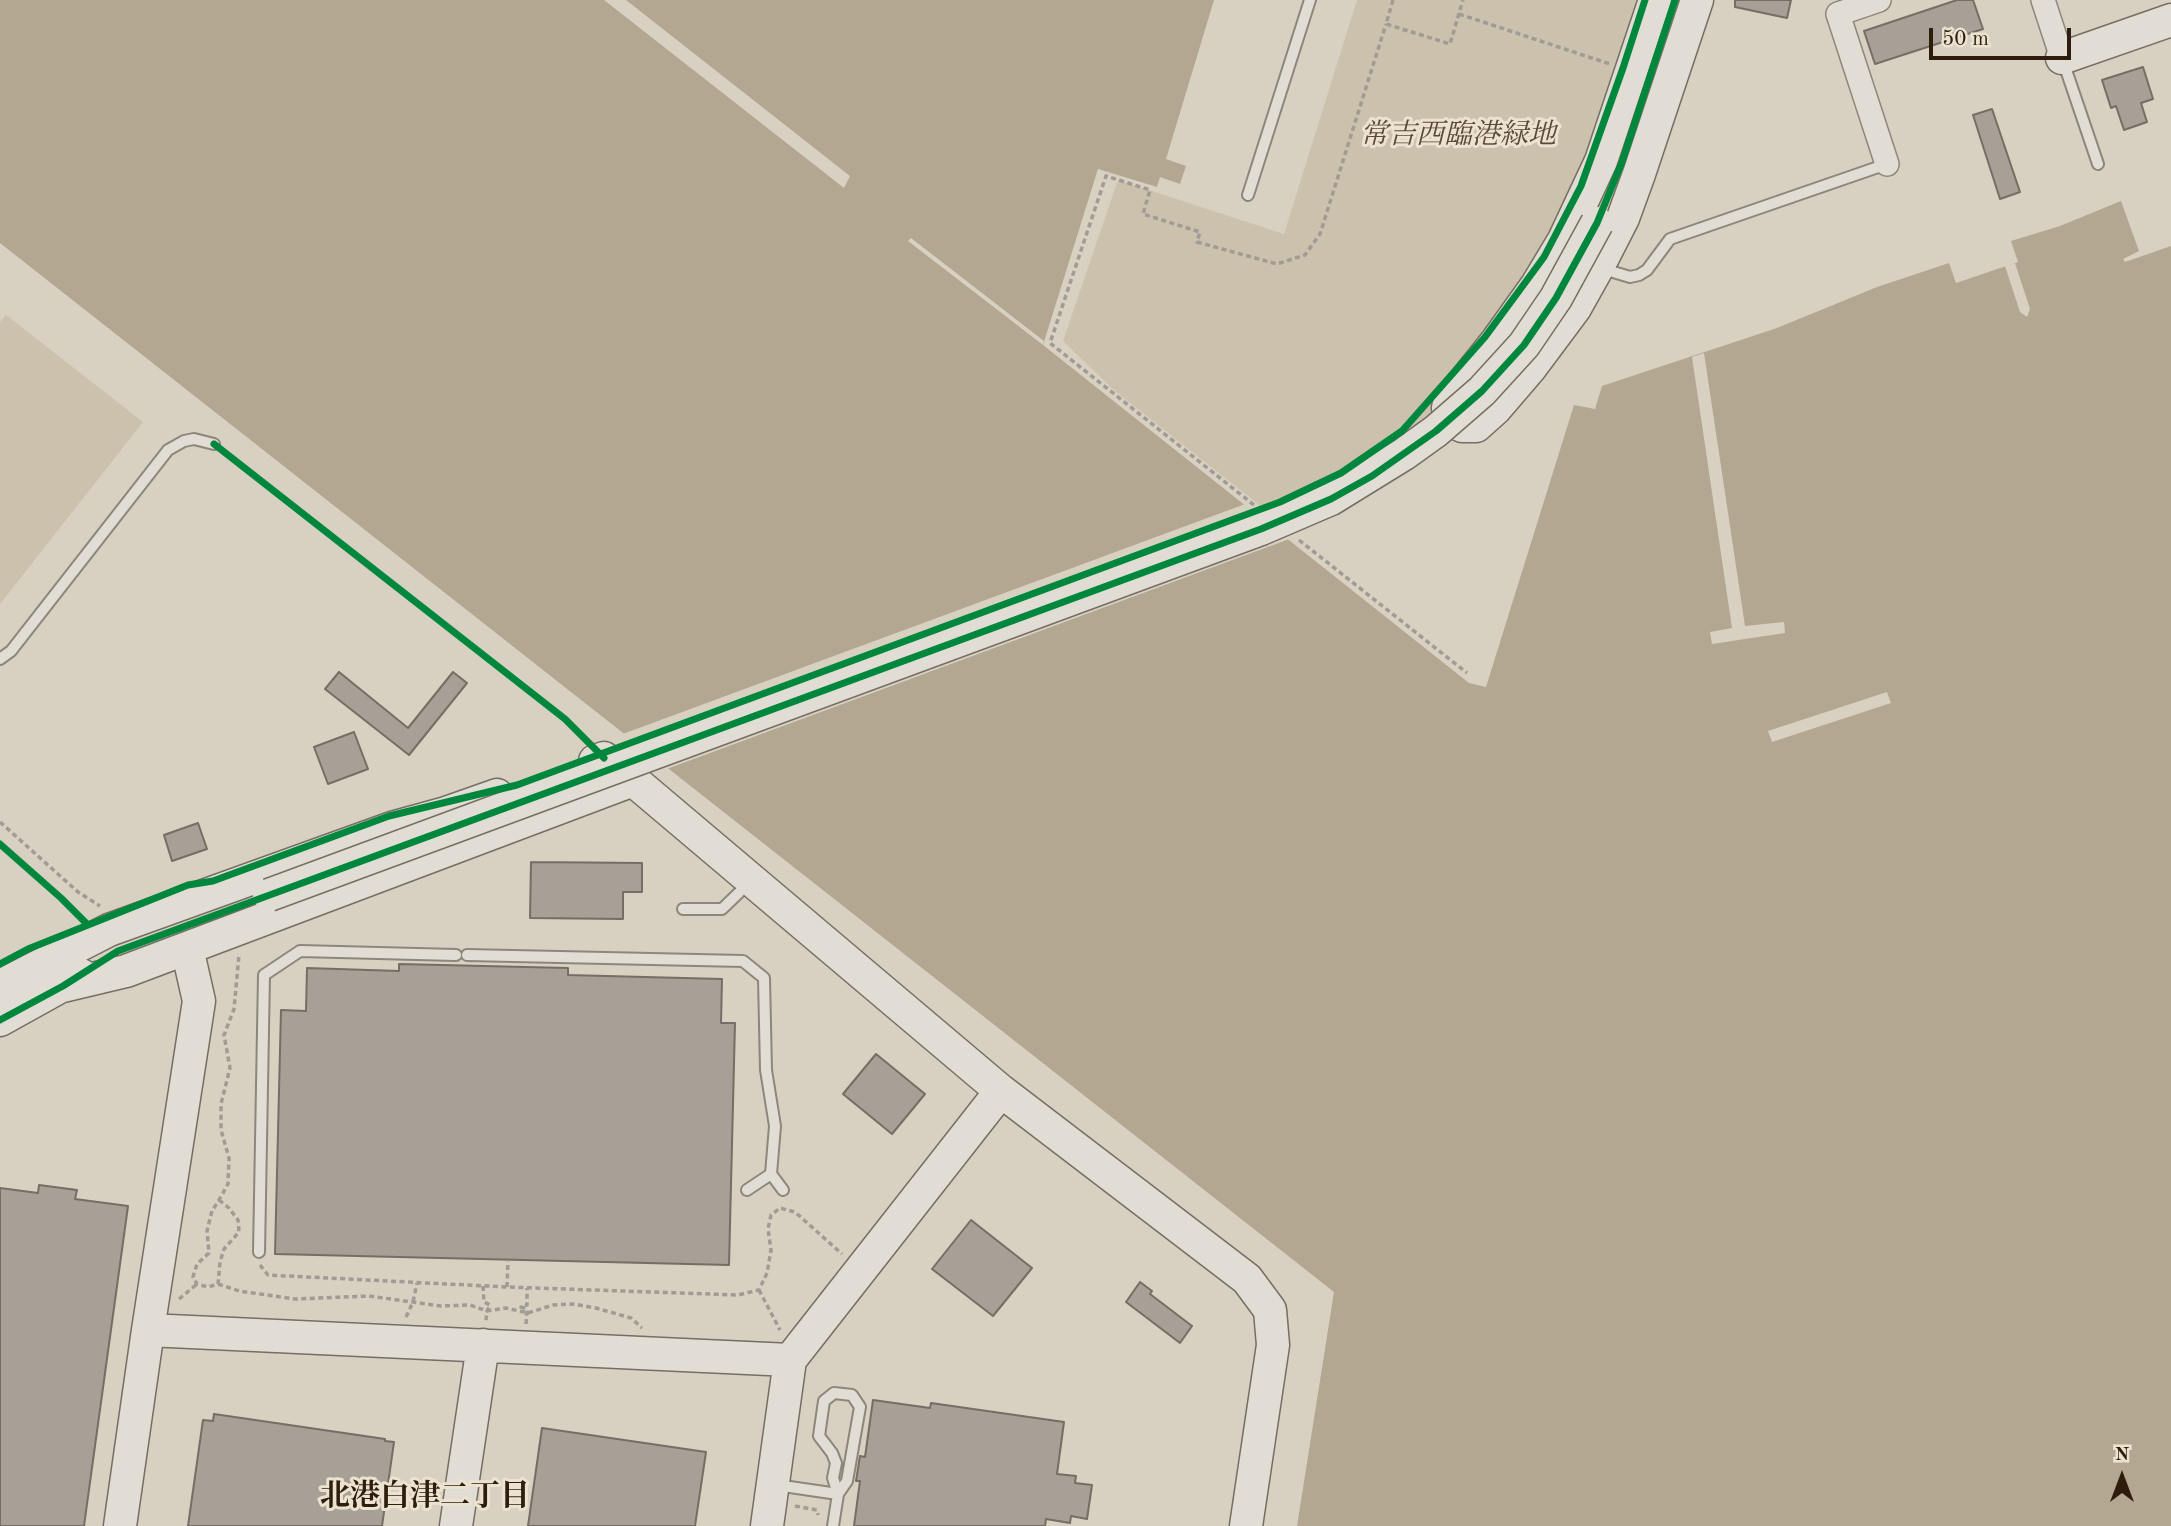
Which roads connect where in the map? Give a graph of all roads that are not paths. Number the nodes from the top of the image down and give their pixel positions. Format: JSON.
{"nodes":[{"id":1,"x":1310,"y":0,"type":"edge"},
{"id":2,"x":1655,"y":0,"type":"edge"},
{"id":3,"x":1675,"y":0,"type":"edge"},
{"id":4,"x":1697,"y":0,"type":"edge"},
{"id":5,"x":1880,"y":0,"type":"edge"},
{"id":6,"x":2043,"y":0,"type":"edge"},
{"id":7,"x":2171,"y":20,"type":"edge"},
{"id":8,"x":2062,"y":58,"type":"junction"},
{"id":9,"x":1887,"y":164,"type":"joint"},
{"id":10,"x":2098,"y":164,"type":"dead end"},
{"id":11,"x":1248,"y":195,"type":"dead end"},
{"id":12,"x":1598,"y":267,"type":"junction"},
{"id":13,"x":214,"y":444,"type":"dead end"},
{"id":14,"x":0,"y":659,"type":"edge"},
{"id":15,"x":633,"y":780,"type":"junction"},
{"id":16,"x":752,"y":880,"type":"junction"},
{"id":17,"x":683,"y":909,"type":"dead end"},
{"id":18,"x":187,"y":948,"type":"junction"},
{"id":19,"x":58,"y":972,"type":"junction"},
{"id":20,"x":0,"y":986,"type":"edge"},
{"id":21,"x":0,"y":1020,"type":"edge"},
{"id":22,"x":1001,"y":1091,"type":"junction"},
{"id":23,"x":771,"y":1174,"type":"junction"},
{"id":24,"x":747,"y":1190,"type":"dead end"},
{"id":25,"x":783,"y":1190,"type":"dead end"},
{"id":26,"x":258,"y":1252,"type":"road end"},
{"id":27,"x":148,"y":1330,"type":"junction"},
{"id":28,"x":484,"y":1334,"type":"junction"},
{"id":29,"x":790,"y":1360,"type":"junction"},
{"id":30,"x":838,"y":1494,"type":"junction"},
{"id":31,"x":775,"y":1505,"type":"edge"},
{"id":32,"x":120,"y":1526,"type":"edge"},
{"id":33,"x":456,"y":1526,"type":"edge"},
{"id":34,"x":833,"y":1526,"type":"edge"},
{"id":35,"x":1245,"y":1526,"type":"edge"}],
"edges":[{"from":1,"to":11,"type":"lane"},
{"from":2,"to":12,"type":"street"},
{"from":3,"to":19,"type":"street","bridge":true},
{"from":4,"to":12,"type":"street"},
{"from":5,"to":9,"type":"street"},
{"from":6,"to":8,"type":"street"},
{"from":7,"to":8,"type":"street"},
{"from":8,"to":10,"type":"lane"},
{"from":9,"to":12,"type":"lane"},
{"from":13,"to":14,"type":"lane"},
{"from":15,"to":16,"type":"street"},
{"from":15,"to":18,"type":"street"},
{"from":15,"to":19,"type":"street"},
{"from":16,"to":17,"type":"lane"},
{"from":16,"to":22,"type":"street"},
{"from":18,"to":19,"type":"street"},
{"from":18,"to":27,"type":"street"},
{"from":19,"to":20,"type":"street"},
{"from":19,"to":21,"type":"street"},
{"from":22,"to":29,"type":"street"},
{"from":22,"to":35,"type":"street"},
{"from":23,"to":24,"type":"lane"},
{"from":23,"to":25,"type":"lane"},
{"from":23,"to":26,"type":"lane"},
{"from":27,"to":28,"type":"street"},
{"from":27,"to":32,"type":"street"},
{"from":28,"to":29,"type":"street"},
{"from":28,"to":33,"type":"street"},
{"from":29,"to":31,"type":"street"},
{"from":30,"to":30,"type":"lane"},
{"from":30,"to":31,"type":"lane"},
{"from":30,"to":34,"type":"lane"}]}
